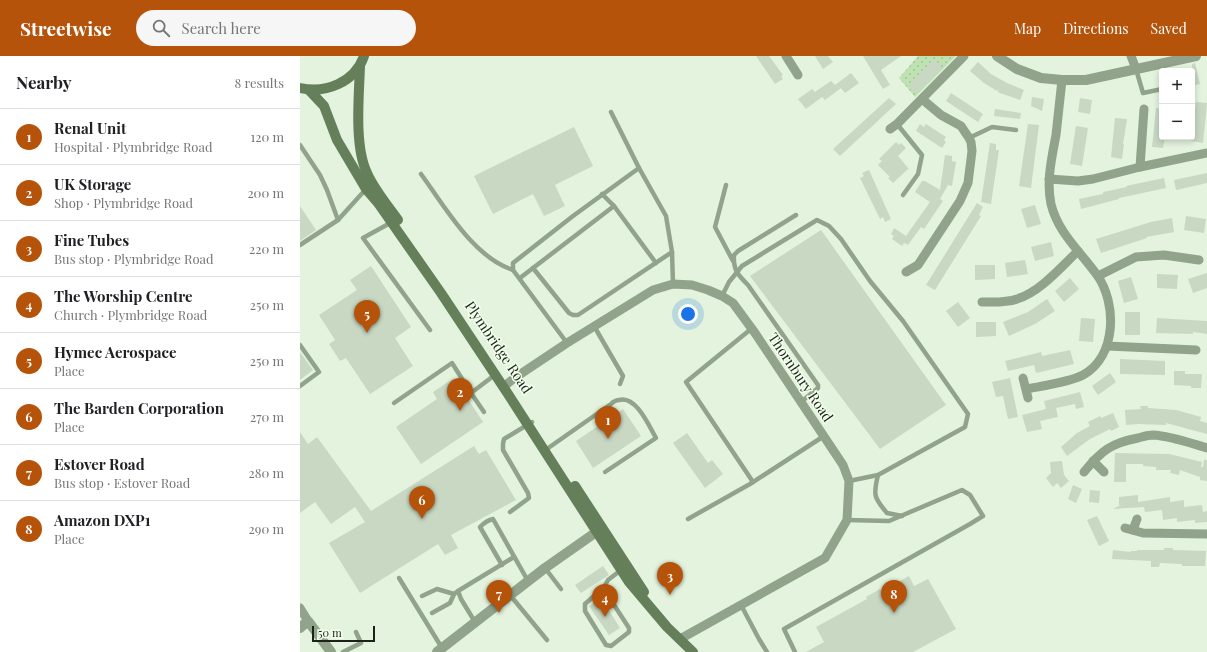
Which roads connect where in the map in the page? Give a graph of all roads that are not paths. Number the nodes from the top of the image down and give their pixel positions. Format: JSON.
{"nodes":[{"id":1,"x":364,"y":56,"type":"edge"},
{"id":2,"x":786,"y":56,"type":"edge"},
{"id":3,"x":964,"y":56,"type":"edge"},
{"id":4,"x":997,"y":56,"type":"edge"},
{"id":5,"x":1131,"y":56,"type":"edge"},
{"id":6,"x":1196,"y":56,"type":"edge"},
{"id":7,"x":360,"y":66,"type":"junction"},
{"id":8,"x":1136,"y":69,"type":"junction"},
{"id":9,"x":798,"y":75,"type":"dead end"},
{"id":10,"x":1062,"y":80,"type":"junction"},
{"id":11,"x":304,"y":89,"type":"edge"},
{"id":12,"x":1159,"y":90,"type":"edge"},
{"id":13,"x":922,"y":99,"type":"junction"},
{"id":14,"x":1144,"y":109,"type":"dead end"},
{"id":15,"x":611,"y":112,"type":"dead end"},
{"id":16,"x":894,"y":127,"type":"joint"},
{"id":17,"x":1016,"y":130,"type":"dead end"},
{"id":18,"x":969,"y":138,"type":"junction"},
{"id":19,"x":300,"y":145,"type":"edge"},
{"id":20,"x":1207,"y":153,"type":"edge"},
{"id":21,"x":1140,"y":167,"type":"junction"},
{"id":22,"x":639,"y":168,"type":"junction"},
{"id":23,"x":421,"y":174,"type":"dead end"},
{"id":24,"x":1049,"y":179,"type":"junction"},
{"id":25,"x":726,"y":185,"type":"dead end"},
{"id":26,"x":366,"y":189,"type":"junction"},
{"id":27,"x":602,"y":194,"type":"junction"},
{"id":28,"x":903,"y":195,"type":"dead end"},
{"id":29,"x":614,"y":206,"type":"junction"},
{"id":30,"x":796,"y":215,"type":"dead end"},
{"id":31,"x":338,"y":220,"type":"junction"},
{"id":32,"x":395,"y":221,"type":"junction"},
{"id":33,"x":300,"y":245,"type":"edge"},
{"id":34,"x":1078,"y":251,"type":"junction"},
{"id":35,"x":672,"y":252,"type":"junction"},
{"id":36,"x":1199,"y":260,"type":"dead end"},
{"id":37,"x":733,"y":262,"type":"junction"},
{"id":38,"x":656,"y":263,"type":"junction"},
{"id":39,"x":533,"y":268,"type":"junction"},
{"id":40,"x":514,"y":270,"type":"junction"},
{"id":41,"x":736,"y":272,"type":"junction"},
{"id":42,"x":906,"y":272,"type":"dead end"},
{"id":43,"x":1098,"y":276,"type":"junction"},
{"id":44,"x":520,"y":278,"type":"junction"},
{"id":45,"x":673,"y":284,"type":"junction"},
{"id":46,"x":722,"y":296,"type":"junction"},
{"id":47,"x":982,"y":302,"type":"dead end"},
{"id":48,"x":594,"y":326,"type":"junction"},
{"id":49,"x":752,"y":329,"type":"junction"},
{"id":50,"x":430,"y":330,"type":"dead end"},
{"id":51,"x":567,"y":343,"type":"junction"},
{"id":52,"x":300,"y":346,"type":"edge"},
{"id":53,"x":1107,"y":346,"type":"junction"},
{"id":54,"x":1196,"y":350,"type":"dead end"},
{"id":55,"x":497,"y":374,"type":"junction"},
{"id":56,"x":1023,"y":378,"type":"dead end"},
{"id":57,"x":620,"y":384,"type":"dead end"},
{"id":58,"x":300,"y":386,"type":"edge"},
{"id":59,"x":505,"y":386,"type":"junction"},
{"id":60,"x":471,"y":393,"type":"junction"},
{"id":61,"x":801,"y":402,"type":"junction"},
{"id":62,"x":394,"y":404,"type":"dead end"},
{"id":63,"x":484,"y":412,"type":"dead end"},
{"id":64,"x":530,"y":424,"type":"junction"},
{"id":65,"x":824,"y":436,"type":"junction"},
{"id":66,"x":1207,"y":448,"type":"edge"},
{"id":67,"x":546,"y":449,"type":"junction"},
{"id":68,"x":1093,"y":461,"type":"junction"},
{"id":69,"x":605,"y":472,"type":"dead end"},
{"id":70,"x":1084,"y":472,"type":"dead end"},
{"id":71,"x":1104,"y":472,"type":"dead end"},
{"id":72,"x":878,"y":475,"type":"junction"},
{"id":73,"x":849,"y":481,"type":"junction"},
{"id":74,"x":753,"y":482,"type":"junction"},
{"id":75,"x":510,"y":512,"type":"dead end"},
{"id":76,"x":902,"y":516,"type":"junction"},
{"id":77,"x":688,"y":519,"type":"dead end"},
{"id":78,"x":1137,"y":519,"type":"dead end"},
{"id":79,"x":847,"y":520,"type":"junction"},
{"id":80,"x":599,"y":530,"type":"junction"},
{"id":81,"x":1207,"y":534,"type":"edge"},
{"id":82,"x":514,"y":557,"type":"junction"},
{"id":83,"x":502,"y":564,"type":"junction"},
{"id":84,"x":545,"y":568,"type":"junction"},
{"id":85,"x":621,"y":570,"type":"junction"},
{"id":86,"x":399,"y":578,"type":"dead end"},
{"id":87,"x":528,"y":581,"type":"junction"},
{"id":88,"x":604,"y":587,"type":"junction"},
{"id":89,"x":561,"y":589,"type":"dead end"},
{"id":90,"x":458,"y":591,"type":"junction"},
{"id":91,"x":454,"y":594,"type":"junction"},
{"id":92,"x":510,"y":595,"type":"junction"},
{"id":93,"x":422,"y":596,"type":"dead end"},
{"id":94,"x":741,"y":605,"type":"junction"},
{"id":95,"x":300,"y":608,"type":"edge"},
{"id":96,"x":432,"y":613,"type":"dead end"},
{"id":97,"x":475,"y":622,"type":"junction"},
{"id":98,"x":304,"y":624,"type":"edge"},
{"id":99,"x":667,"y":627,"type":"junction"},
{"id":100,"x":356,"y":632,"type":"dead end"},
{"id":101,"x":680,"y":639,"type":"junction"},
{"id":102,"x":547,"y":640,"type":"dead end"},
{"id":103,"x":439,"y":650,"type":"edge"},
{"id":104,"x":331,"y":652,"type":"edge"},
{"id":105,"x":343,"y":652,"type":"edge"},
{"id":106,"x":693,"y":652,"type":"edge"},
{"id":107,"x":767,"y":652,"type":"edge"},
{"id":108,"x":795,"y":652,"type":"edge"}],
"edges":[{"from":1,"to":7,"type":"main road"},
{"from":2,"to":9,"type":"street"},
{"from":3,"to":13,"type":"street"},
{"from":4,"to":10,"type":"street"},
{"from":5,"to":8,"type":"street"},
{"from":6,"to":8,"type":"street"},
{"from":7,"to":11,"type":"main road"},
{"from":7,"to":32,"type":"main road","name":"Plymbridge Road"},
{"from":8,"to":10,"type":"street"},
{"from":8,"to":12,"type":"lane"},
{"from":10,"to":24,"type":"street"},
{"from":11,"to":26,"type":"main road","name":"Plymbridge Road"},
{"from":13,"to":16,"type":"street"},
{"from":13,"to":18,"type":"street"},
{"from":14,"to":21,"type":"street"},
{"from":15,"to":22,"type":"lane"},
{"from":16,"to":28,"type":"lane"},
{"from":17,"to":18,"type":"lane"},
{"from":18,"to":42,"type":"street"},
{"from":19,"to":31,"type":"lane"},
{"from":20,"to":21,"type":"street"},
{"from":21,"to":24,"type":"street"},
{"from":22,"to":27,"type":"lane"},
{"from":22,"to":35,"type":"lane"},
{"from":23,"to":40,"type":"lane"},
{"from":24,"to":34,"type":"street"},
{"from":25,"to":37,"type":"lane"},
{"from":26,"to":31,"type":"lane"},
{"from":26,"to":32,"type":"main road","name":"Plymbridge Road"},
{"from":27,"to":29,"type":"lane"},
{"from":27,"to":40,"type":"lane"},
{"from":29,"to":38,"type":"lane"},
{"from":29,"to":39,"type":"lane"},
{"from":30,"to":37,"type":"lane"},
{"from":31,"to":33,"type":"lane"},
{"from":32,"to":50,"type":"lane"},
{"from":32,"to":55,"type":"main road","name":"Plymbridge Road"},
{"from":34,"to":43,"type":"street"},
{"from":34,"to":47,"type":"street"},
{"from":35,"to":38,"type":"lane"},
{"from":35,"to":45,"type":"lane"},
{"from":36,"to":43,"type":"street"},
{"from":37,"to":41,"type":"lane"},
{"from":38,"to":39,"type":"lane"},
{"from":39,"to":44,"type":"lane"},
{"from":40,"to":44,"type":"lane"},
{"from":41,"to":46,"type":"lane"},
{"from":41,"to":61,"type":"lane"},
{"from":41,"to":72,"type":"lane"},
{"from":43,"to":53,"type":"street"},
{"from":44,"to":51,"type":"lane"},
{"from":45,"to":46,"type":"street","name":"Thornbury Road"},
{"from":45,"to":48,"type":"street","name":"Thornbury Road"},
{"from":46,"to":49,"type":"street","name":"Thornbury Road"},
{"from":48,"to":51,"type":"street","name":"Thornbury Road"},
{"from":48,"to":57,"type":"lane"},
{"from":49,"to":61,"type":"street","name":"Thornbury Road"},
{"from":49,"to":74,"type":"lane"},
{"from":51,"to":59,"type":"street","name":"Thornbury Road"},
{"from":52,"to":58,"type":"lane"},
{"from":53,"to":54,"type":"street"},
{"from":53,"to":56,"type":"street"},
{"from":55,"to":59,"type":"main road","name":"Plymbridge Road"},
{"from":55,"to":60,"type":"lane"},
{"from":59,"to":64,"type":"main road","name":"Plymbridge Road"},
{"from":60,"to":62,"type":"lane"},
{"from":60,"to":63,"type":"lane"},
{"from":61,"to":65,"type":"street","name":"Thornbury Road"},
{"from":64,"to":67,"type":"main road","name":"Plymbridge Road"},
{"from":64,"to":75,"type":"lane"},
{"from":65,"to":73,"type":"street","name":"Thornbury Road"},
{"from":65,"to":74,"type":"lane"},
{"from":66,"to":68,"type":"street"},
{"from":67,"to":69,"type":"lane"},
{"from":67,"to":80,"type":"main road","name":"Plymbridge Road"},
{"from":68,"to":70,"type":"street"},
{"from":68,"to":71,"type":"street"},
{"from":72,"to":73,"type":"lane"},
{"from":72,"to":76,"type":"lane"},
{"from":73,"to":79,"type":"street","name":"Thornbury Road"},
{"from":74,"to":77,"type":"lane"},
{"from":76,"to":79,"type":"lane"},
{"from":76,"to":108,"type":"lane"},
{"from":78,"to":81,"type":"street"},
{"from":79,"to":94,"type":"street","name":"Thornbury Road"},
{"from":80,"to":84,"type":"street"},
{"from":80,"to":85,"type":"main road","name":"Plymbridge Road"},
{"from":80,"to":99,"type":"main road","name":"Plymbridge Road"},
{"from":82,"to":83,"type":"lane"},
{"from":82,"to":83,"type":"lane"},
{"from":82,"to":87,"type":"lane"},
{"from":83,"to":90,"type":"lane"},
{"from":84,"to":87,"type":"street"},
{"from":84,"to":89,"type":"lane"},
{"from":85,"to":88,"type":"lane"},
{"from":85,"to":99,"type":"main road","name":"Plymbridge Road"},
{"from":86,"to":103,"type":"lane"},
{"from":87,"to":92,"type":"street"},
{"from":88,"to":88,"type":"lane"},
{"from":90,"to":91,"type":"lane"},
{"from":90,"to":97,"type":"lane"},
{"from":91,"to":93,"type":"lane"},
{"from":91,"to":96,"type":"lane"},
{"from":92,"to":97,"type":"street"},
{"from":92,"to":102,"type":"lane"},
{"from":94,"to":101,"type":"street","name":"Thornbury Road"},
{"from":94,"to":107,"type":"lane"},
{"from":95,"to":98,"type":"street"},
{"from":97,"to":103,"type":"street"},
{"from":98,"to":104,"type":"street"},
{"from":99,"to":101,"type":"main road","name":"Plymbridge Road"},
{"from":100,"to":105,"type":"lane"},
{"from":101,"to":106,"type":"main road","name":"Plymbridge Road"}]}
